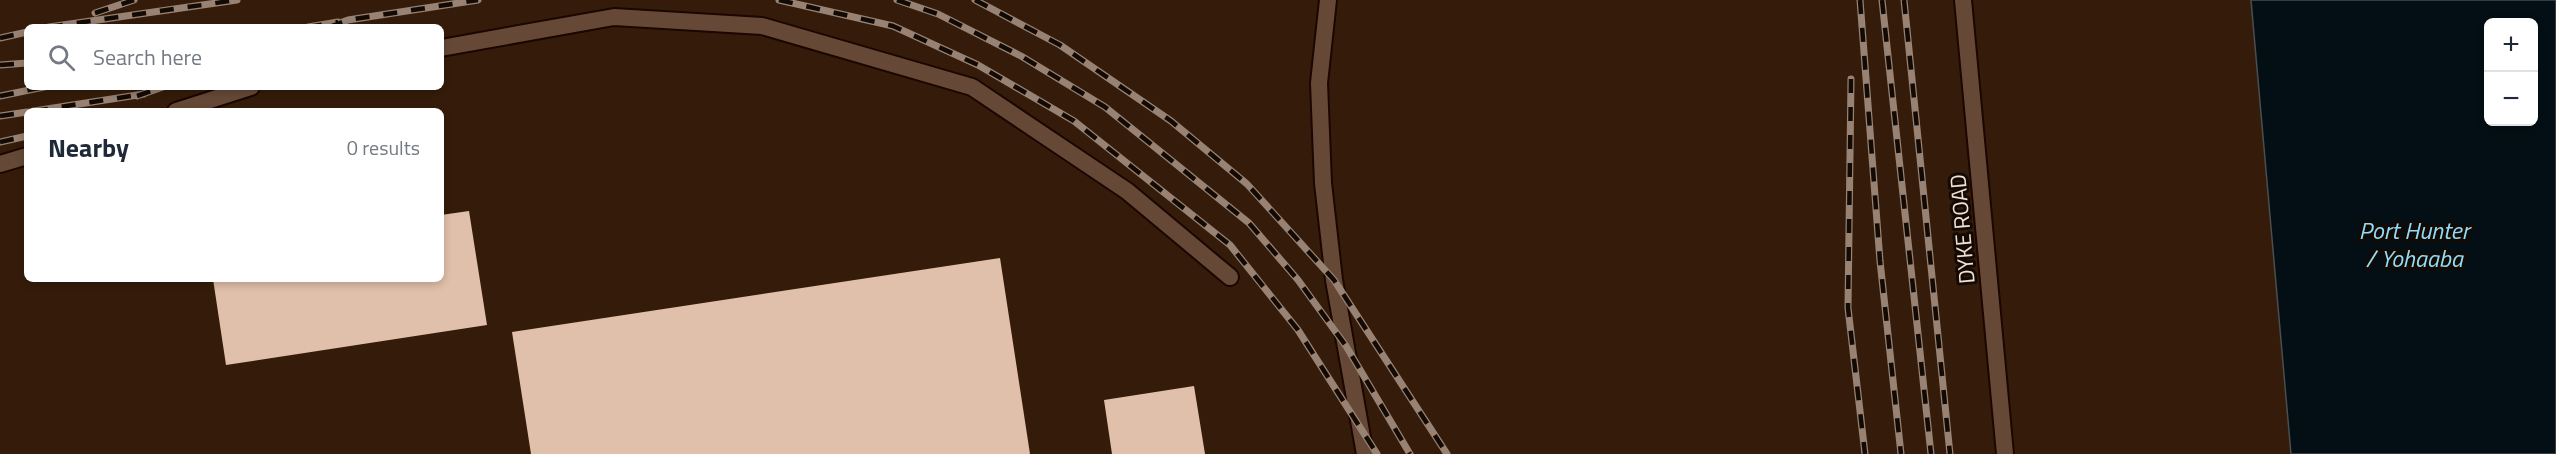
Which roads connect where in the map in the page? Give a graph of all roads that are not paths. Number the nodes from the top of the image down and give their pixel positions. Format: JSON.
{"nodes":[{"id":1,"x":1328,"y":0,"type":"edge"},
{"id":2,"x":1963,"y":0,"type":"edge"},
{"id":3,"x":444,"y":47,"type":"edge"},
{"id":4,"x":242,"y":90,"type":"edge"},
{"id":5,"x":186,"y":108,"type":"edge"},
{"id":6,"x":24,"y":157,"type":"edge"},
{"id":7,"x":0,"y":164,"type":"edge"},
{"id":8,"x":1230,"y":277,"type":"dead end"},
{"id":9,"x":1365,"y":454,"type":"edge"},
{"id":10,"x":2005,"y":454,"type":"edge"}],
"edges":[{"from":1,"to":9,"type":"street"},
{"from":2,"to":10,"type":"street","name":"DYKE ROAD"},
{"from":3,"to":8,"type":"street"},
{"from":4,"to":5,"type":"street"},
{"from":6,"to":7,"type":"street"}]}
